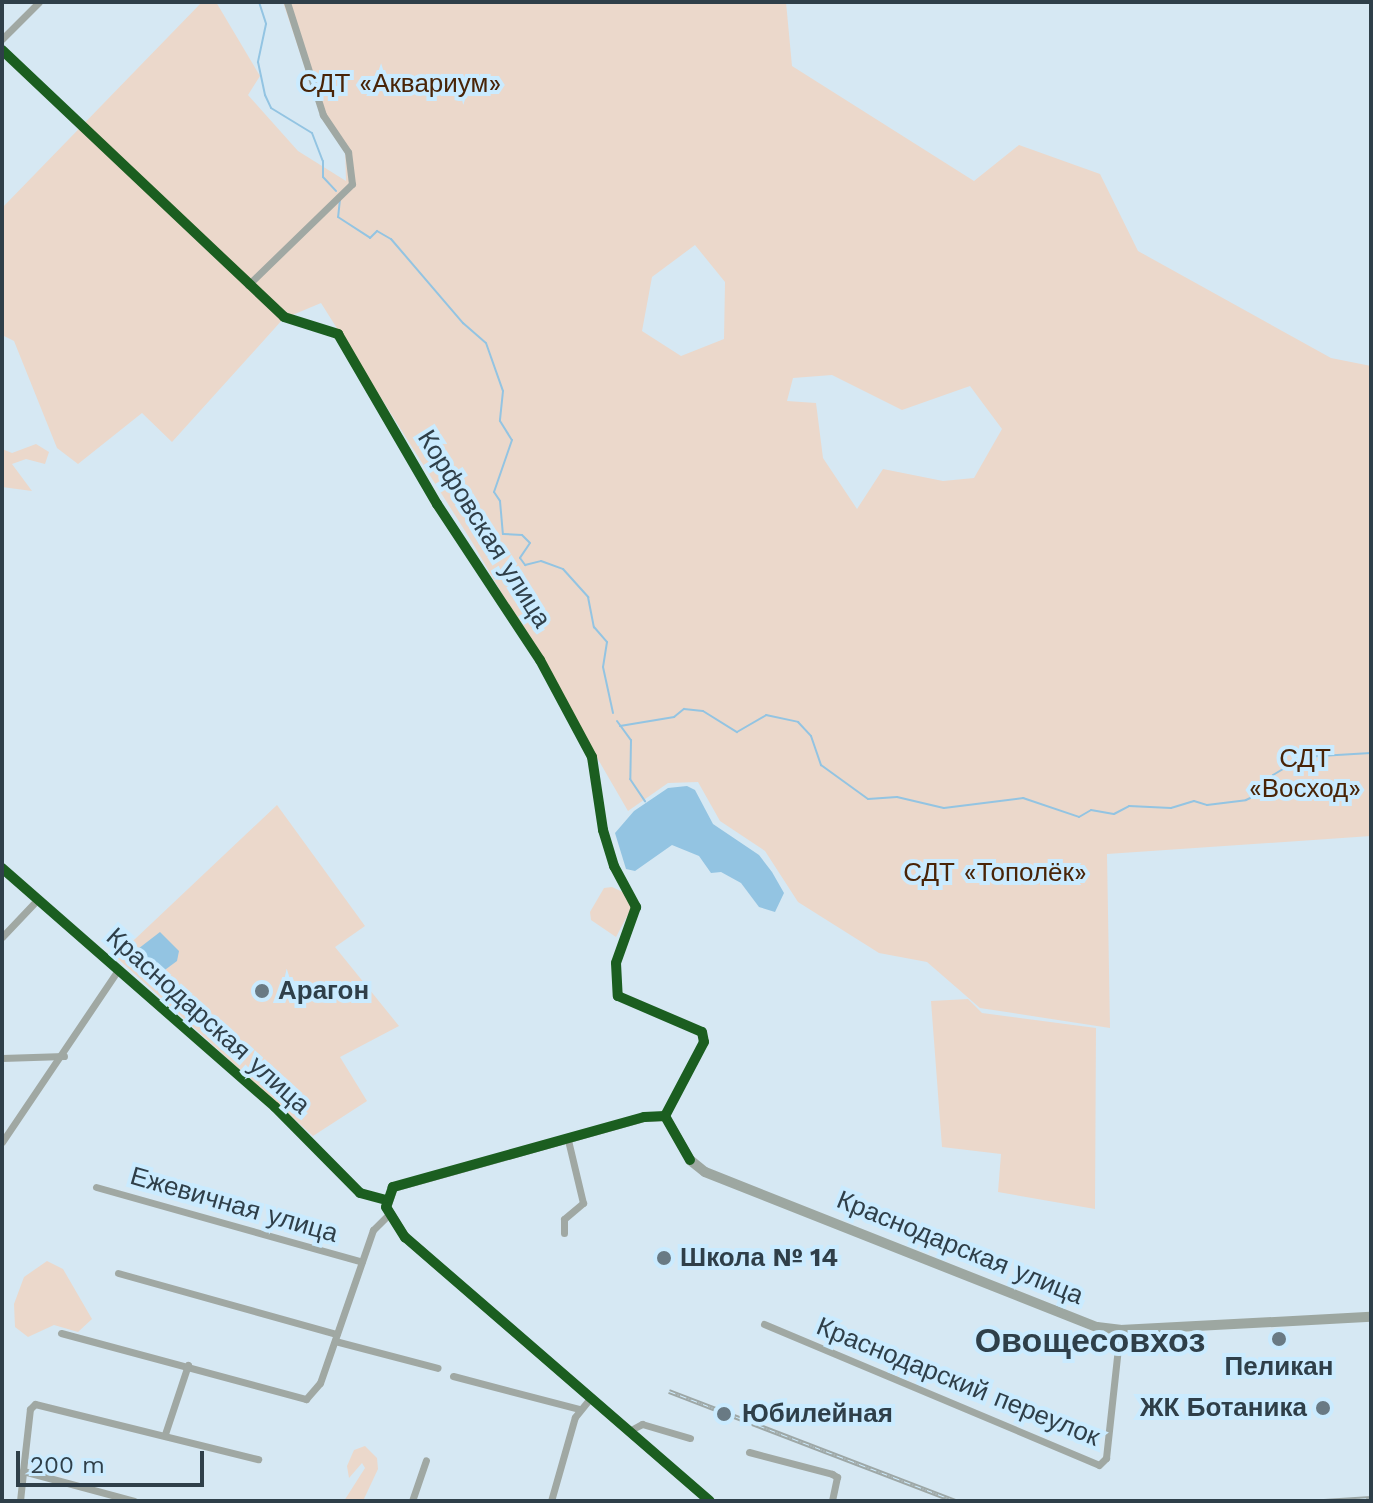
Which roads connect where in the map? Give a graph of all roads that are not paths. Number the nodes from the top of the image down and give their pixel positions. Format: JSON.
{"nodes":[{"id":1,"x":39,"y":2,"type":"edge"},
{"id":2,"x":287,"y":2,"type":"edge"},
{"id":3,"x":2,"y":39,"type":"edge"},
{"id":4,"x":2,"y":50,"type":"edge"},
{"id":5,"x":248,"y":285,"type":"junction"},
{"id":6,"x":2,"y":868,"type":"edge"},
{"id":7,"x":38,"y":899,"type":"junction"},
{"id":8,"x":2,"y":937,"type":"edge"},
{"id":9,"x":118,"y":970,"type":"junction"},
{"id":10,"x":64,"y":1056,"type":"junction"},
{"id":11,"x":2,"y":1058,"type":"edge"},
{"id":12,"x":665,"y":1116,"type":"junction"},
{"id":13,"x":568,"y":1140,"type":"junction"},
{"id":14,"x":2,"y":1142,"type":"edge"},
{"id":15,"x":690,"y":1160,"type":"joint"},
{"id":16,"x":96,"y":1187,"type":"dead end"},
{"id":17,"x":386,"y":1200,"type":"junction"},
{"id":18,"x":388,"y":1215,"type":"junction"},
{"id":19,"x":564,"y":1233,"type":"dead end"},
{"id":20,"x":362,"y":1262,"type":"junction"},
{"id":21,"x":118,"y":1273,"type":"dead end"},
{"id":22,"x":1371,"y":1317,"type":"edge"},
{"id":23,"x":764,"y":1324,"type":"dead end"},
{"id":24,"x":1120,"y":1330,"type":"junction"},
{"id":25,"x":61,"y":1333,"type":"dead end"},
{"id":26,"x":336,"y":1338,"type":"junction"},
{"id":27,"x":188,"y":1365,"type":"junction"},
{"id":28,"x":438,"y":1368,"type":"dead end"},
{"id":29,"x":453,"y":1376,"type":"dead end"},
{"id":30,"x":591,"y":1397,"type":"junction"},
{"id":31,"x":579,"y":1409,"type":"junction"},
{"id":32,"x":629,"y":1431,"type":"junction"},
{"id":33,"x":165,"y":1434,"type":"junction"},
{"id":34,"x":690,"y":1438,"type":"dead end"},
{"id":35,"x":749,"y":1452,"type":"dead end"},
{"id":36,"x":258,"y":1459,"type":"dead end"},
{"id":37,"x":426,"y":1460,"type":"dead end"},
{"id":38,"x":23,"y":1471,"type":"junction"},
{"id":39,"x":20,"y":1501,"type":"edge"},
{"id":40,"x":134,"y":1501,"type":"edge"},
{"id":41,"x":412,"y":1501,"type":"edge"},
{"id":42,"x":551,"y":1501,"type":"edge"},
{"id":43,"x":710,"y":1501,"type":"edge"},
{"id":44,"x":832,"y":1501,"type":"edge"}],
"edges":[{"from":1,"to":3,"type":"street"},
{"from":2,"to":5,"type":"street"},
{"from":4,"to":5,"type":"street","name":"Корфовская улица"},
{"from":5,"to":12,"type":"street","name":"Корфовская улица"},
{"from":6,"to":7,"type":"street","name":"Краснодарская улица"},
{"from":7,"to":8,"type":"street"},
{"from":7,"to":9,"type":"street","name":"Краснодарская улица"},
{"from":9,"to":10,"type":"street"},
{"from":9,"to":17,"type":"street","name":"Краснодарская улица"},
{"from":10,"to":11,"type":"street"},
{"from":10,"to":14,"type":"street"},
{"from":12,"to":13,"type":"street"},
{"from":12,"to":15,"type":"street","name":"Краснодарская улица"},
{"from":13,"to":17,"type":"street"},
{"from":13,"to":19,"type":"street"},
{"from":15,"to":24,"type":"main road","name":"Краснодарская улица"},
{"from":16,"to":20,"type":"street","name":"Ежевичная улица"},
{"from":17,"to":18,"type":"street"},
{"from":18,"to":20,"type":"street"},
{"from":18,"to":30,"type":"street"},
{"from":20,"to":26,"type":"street"},
{"from":21,"to":26,"type":"street"},
{"from":22,"to":24,"type":"main road","name":"Краснодарская улица"},
{"from":23,"to":24,"type":"street","name":"Краснодарский переулок"},
{"from":25,"to":27,"type":"street"},
{"from":26,"to":27,"type":"street"},
{"from":26,"to":28,"type":"street"},
{"from":27,"to":33,"type":"street"},
{"from":29,"to":31,"type":"street"},
{"from":30,"to":31,"type":"street"},
{"from":30,"to":32,"type":"street"},
{"from":31,"to":42,"type":"street"},
{"from":32,"to":34,"type":"street"},
{"from":32,"to":43,"type":"street"},
{"from":33,"to":36,"type":"street"},
{"from":33,"to":38,"type":"street"},
{"from":35,"to":44,"type":"street"},
{"from":37,"to":41,"type":"street"},
{"from":38,"to":39,"type":"street"},
{"from":38,"to":40,"type":"street"}]}
